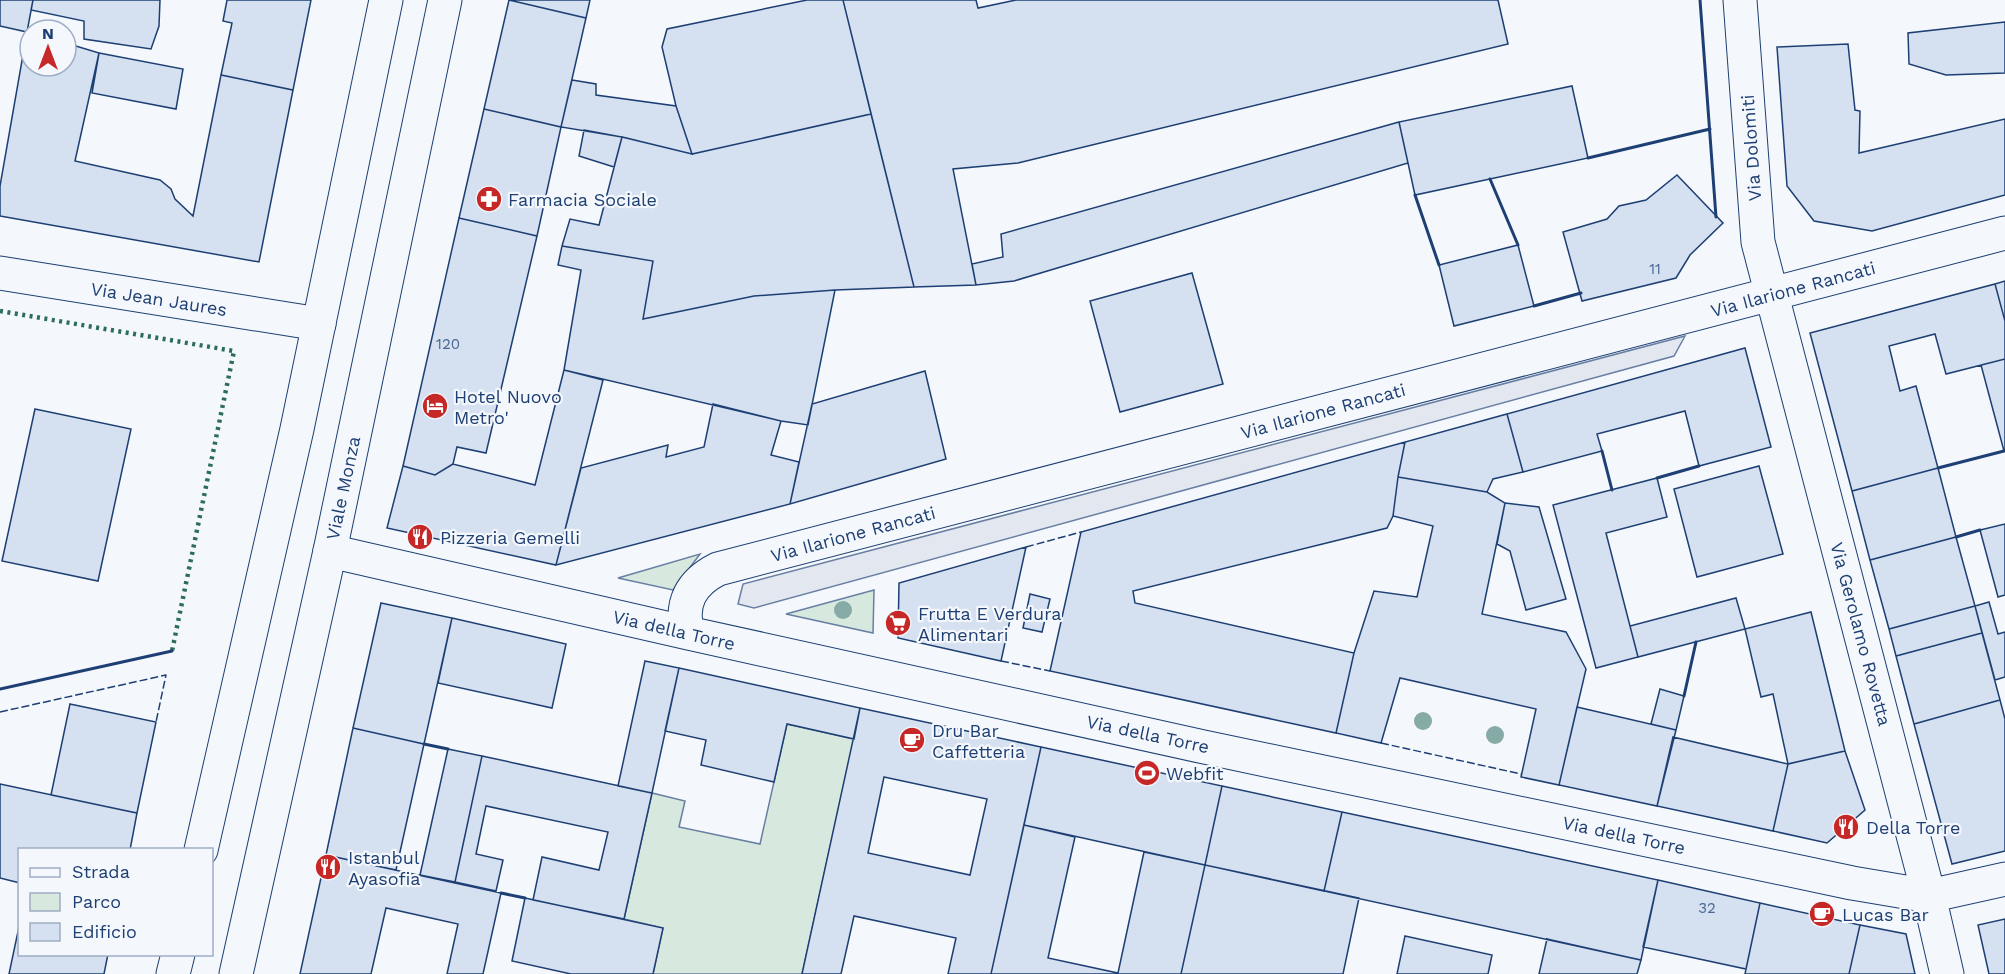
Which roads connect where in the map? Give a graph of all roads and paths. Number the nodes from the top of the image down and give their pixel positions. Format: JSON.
{"nodes":[{"id":1,"x":386,"y":0,"type":"edge"},
{"id":2,"x":445,"y":0,"type":"edge"},
{"id":3,"x":1740,"y":0,"type":"edge"},
{"id":4,"x":2005,"y":233,"type":"edge"},
{"id":5,"x":0,"y":273,"type":"edge"},
{"id":6,"x":1772,"y":294,"type":"junction"},
{"id":7,"x":319,"y":324,"type":"junction"},
{"id":8,"x":330,"y":551,"type":"junction"},
{"id":9,"x":688,"y":633,"type":"junction"},
{"id":10,"x":201,"y":848,"type":"edge"},
{"id":11,"x":2005,"y":879,"type":"edge"},
{"id":12,"x":1929,"y":896,"type":"junction"},
{"id":13,"x":178,"y":956,"type":"edge"},
{"id":14,"x":173,"y":974,"type":"edge"},
{"id":15,"x":236,"y":974,"type":"edge"},
{"id":16,"x":1947,"y":974,"type":"edge"}],
"edges":[{"from":1,"to":7,"type":"street"},
{"from":2,"to":8,"type":"street","name":"Viale Monza"},
{"from":3,"to":6,"type":"street","name":"Via Dolomiti"},
{"from":4,"to":6,"type":"street","name":"Via Ilarione Rancati"},
{"from":5,"to":7,"type":"street","name":"Via Jean Jaures"},
{"from":6,"to":9,"type":"street","name":"Via Ilarione Rancati"},
{"from":6,"to":12,"type":"street","name":"Via Gerolamo Rovetta"},
{"from":7,"to":10,"type":"street"},
{"from":8,"to":9,"type":"street","name":"Via della Torre"},
{"from":8,"to":15,"type":"street","name":"Viale Monza"},
{"from":9,"to":12,"type":"street","name":"Via della Torre"},
{"from":11,"to":12,"type":"street","name":"Via della Torre"},
{"from":12,"to":16,"type":"street","name":"Via Gerolamo Rovetta"},
{"from":13,"to":14,"type":"street"}]}
